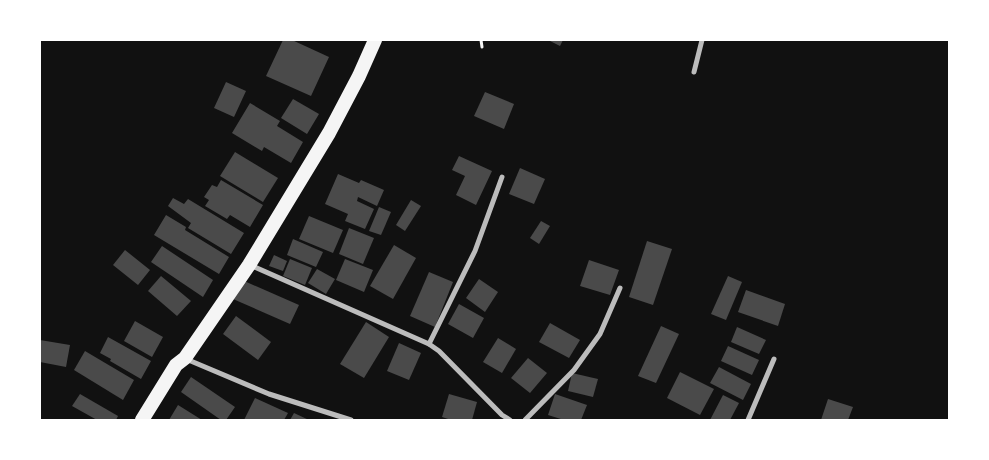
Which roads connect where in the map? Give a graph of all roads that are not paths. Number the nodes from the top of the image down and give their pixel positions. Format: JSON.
{"nodes":[{"id":1,"x":374,"y":40,"type":"edge"},
{"id":2,"x":702,"y":40,"type":"edge"},
{"id":3,"x":694,"y":72,"type":"dead end"},
{"id":4,"x":502,"y":177,"type":"dead end"},
{"id":5,"x":249,"y":265,"type":"junction"},
{"id":6,"x":620,"y":288,"type":"dead end"},
{"id":7,"x":430,"y":344,"type":"junction"},
{"id":8,"x":185,"y":358,"type":"junction"},
{"id":9,"x":774,"y":358,"type":"dead end"},
{"id":10,"x":500,"y":417,"type":"edge"},
{"id":11,"x":142,"y":420,"type":"edge"},
{"id":12,"x":351,"y":420,"type":"edge"},
{"id":13,"x":510,"y":420,"type":"edge"},
{"id":14,"x":525,"y":420,"type":"edge"},
{"id":15,"x":748,"y":420,"type":"edge"}],
"edges":[{"from":1,"to":5,"type":"highway"},
{"from":2,"to":3,"type":"street"},
{"from":4,"to":7,"type":"street"},
{"from":5,"to":7,"type":"street"},
{"from":5,"to":8,"type":"highway"},
{"from":6,"to":14,"type":"street"},
{"from":7,"to":10,"type":"street"},
{"from":8,"to":11,"type":"highway"},
{"from":8,"to":12,"type":"street"},
{"from":9,"to":15,"type":"street"},
{"from":10,"to":13,"type":"street"}]}
